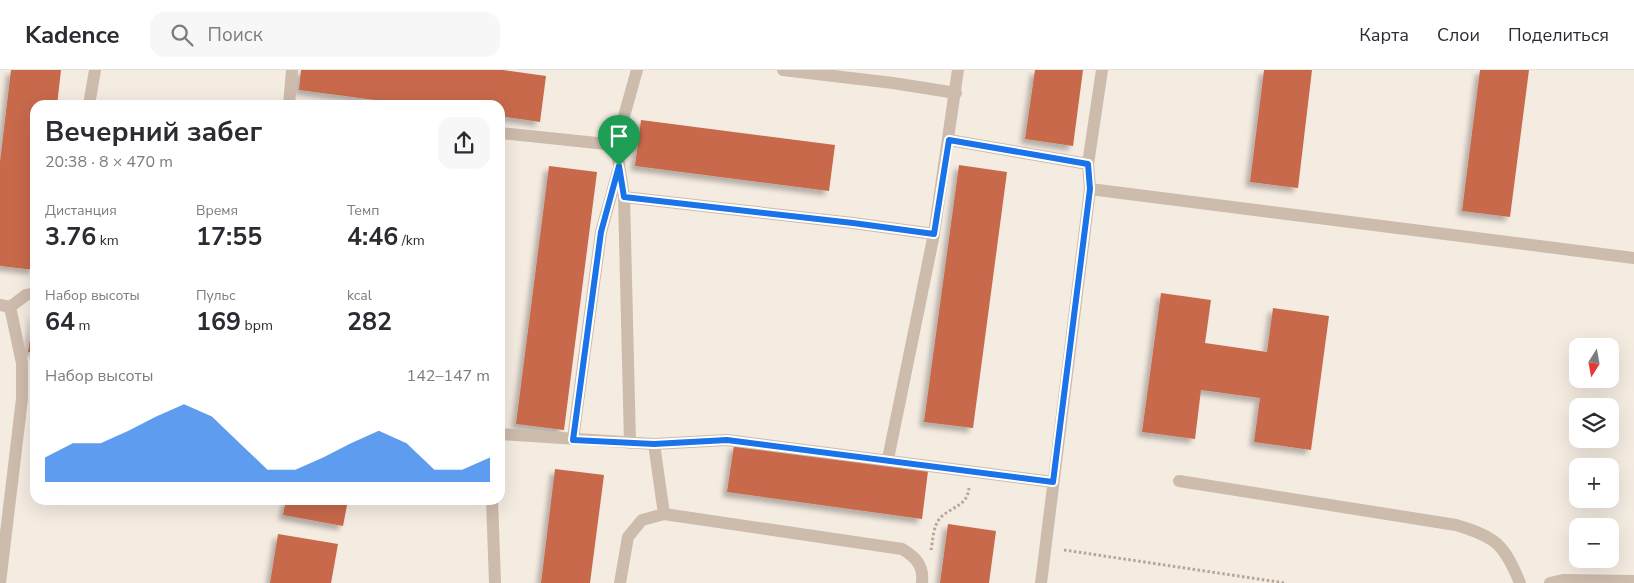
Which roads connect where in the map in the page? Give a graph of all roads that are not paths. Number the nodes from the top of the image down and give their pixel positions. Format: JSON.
{"nodes":[{"id":1,"x":95,"y":70,"type":"edge"},
{"id":2,"x":292,"y":70,"type":"edge"},
{"id":3,"x":637,"y":70,"type":"edge"},
{"id":4,"x":783,"y":70,"type":"edge"},
{"id":5,"x":958,"y":70,"type":"edge"},
{"id":6,"x":1102,"y":70,"type":"edge"},
{"id":7,"x":956,"y":93,"type":"junction"},
{"id":8,"x":90,"y":100,"type":"edge"},
{"id":9,"x":292,"y":100,"type":"edge"},
{"id":10,"x":505,"y":133,"type":"edge"},
{"id":11,"x":949,"y":140,"type":"junction"},
{"id":12,"x":616,"y":145,"type":"junction"},
{"id":13,"x":1088,"y":164,"type":"junction"},
{"id":14,"x":619,"y":166,"type":"junction"},
{"id":15,"x":1090,"y":189,"type":"junction"},
{"id":16,"x":624,"y":197,"type":"junction"},
{"id":17,"x":934,"y":234,"type":"junction"},
{"id":18,"x":1634,"y":258,"type":"edge"},
{"id":19,"x":30,"y":294,"type":"edge"},
{"id":20,"x":5,"y":306,"type":"edge"},
{"id":21,"x":22,"y":363,"type":"junction"},
{"id":22,"x":30,"y":364,"type":"edge"},
{"id":23,"x":505,"y":434,"type":"edge"},
{"id":24,"x":573,"y":440,"type":"junction"},
{"id":25,"x":630,"y":443,"type":"junction"},
{"id":26,"x":654,"y":444,"type":"junction"},
{"id":27,"x":888,"y":459,"type":"junction"},
{"id":28,"x":1178,"y":481,"type":"dead end"},
{"id":29,"x":1053,"y":482,"type":"junction"},
{"id":30,"x":492,"y":505,"type":"edge"},
{"id":31,"x":664,"y":514,"type":"junction"},
{"id":32,"x":922,"y":579,"type":"edge"},
{"id":33,"x":1634,"y":581,"type":"edge"},
{"id":34,"x":0,"y":583,"type":"edge"},
{"id":35,"x":495,"y":583,"type":"edge"},
{"id":36,"x":620,"y":583,"type":"edge"},
{"id":37,"x":1043,"y":583,"type":"edge"},
{"id":38,"x":1520,"y":583,"type":"edge"},
{"id":39,"x":1550,"y":583,"type":"edge"}],
"edges":[{"from":1,"to":8,"type":"lane"},
{"from":2,"to":9,"type":"lane"},
{"from":3,"to":12,"type":"lane"},
{"from":4,"to":7,"type":"lane"},
{"from":5,"to":7,"type":"lane"},
{"from":6,"to":13,"type":"lane"},
{"from":7,"to":11,"type":"lane"},
{"from":10,"to":12,"type":"lane"},
{"from":11,"to":13,"type":"lane"},
{"from":11,"to":17,"type":"lane"},
{"from":12,"to":14,"type":"lane"},
{"from":13,"to":15,"type":"lane"},
{"from":14,"to":16,"type":"lane"},
{"from":14,"to":24,"type":"lane"},
{"from":15,"to":18,"type":"lane"},
{"from":15,"to":29,"type":"lane"},
{"from":16,"to":17,"type":"lane"},
{"from":16,"to":25,"type":"lane"},
{"from":17,"to":27,"type":"lane"},
{"from":19,"to":20,"type":"lane"},
{"from":20,"to":21,"type":"lane"},
{"from":21,"to":22,"type":"lane"},
{"from":21,"to":34,"type":"lane"},
{"from":23,"to":24,"type":"lane"},
{"from":24,"to":25,"type":"lane"},
{"from":25,"to":26,"type":"lane"},
{"from":26,"to":27,"type":"lane"},
{"from":26,"to":31,"type":"lane"},
{"from":27,"to":29,"type":"lane"},
{"from":28,"to":38,"type":"lane"},
{"from":29,"to":37,"type":"lane"},
{"from":30,"to":35,"type":"lane"},
{"from":31,"to":32,"type":"lane"},
{"from":31,"to":36,"type":"lane"},
{"from":33,"to":39,"type":"lane"}]}
